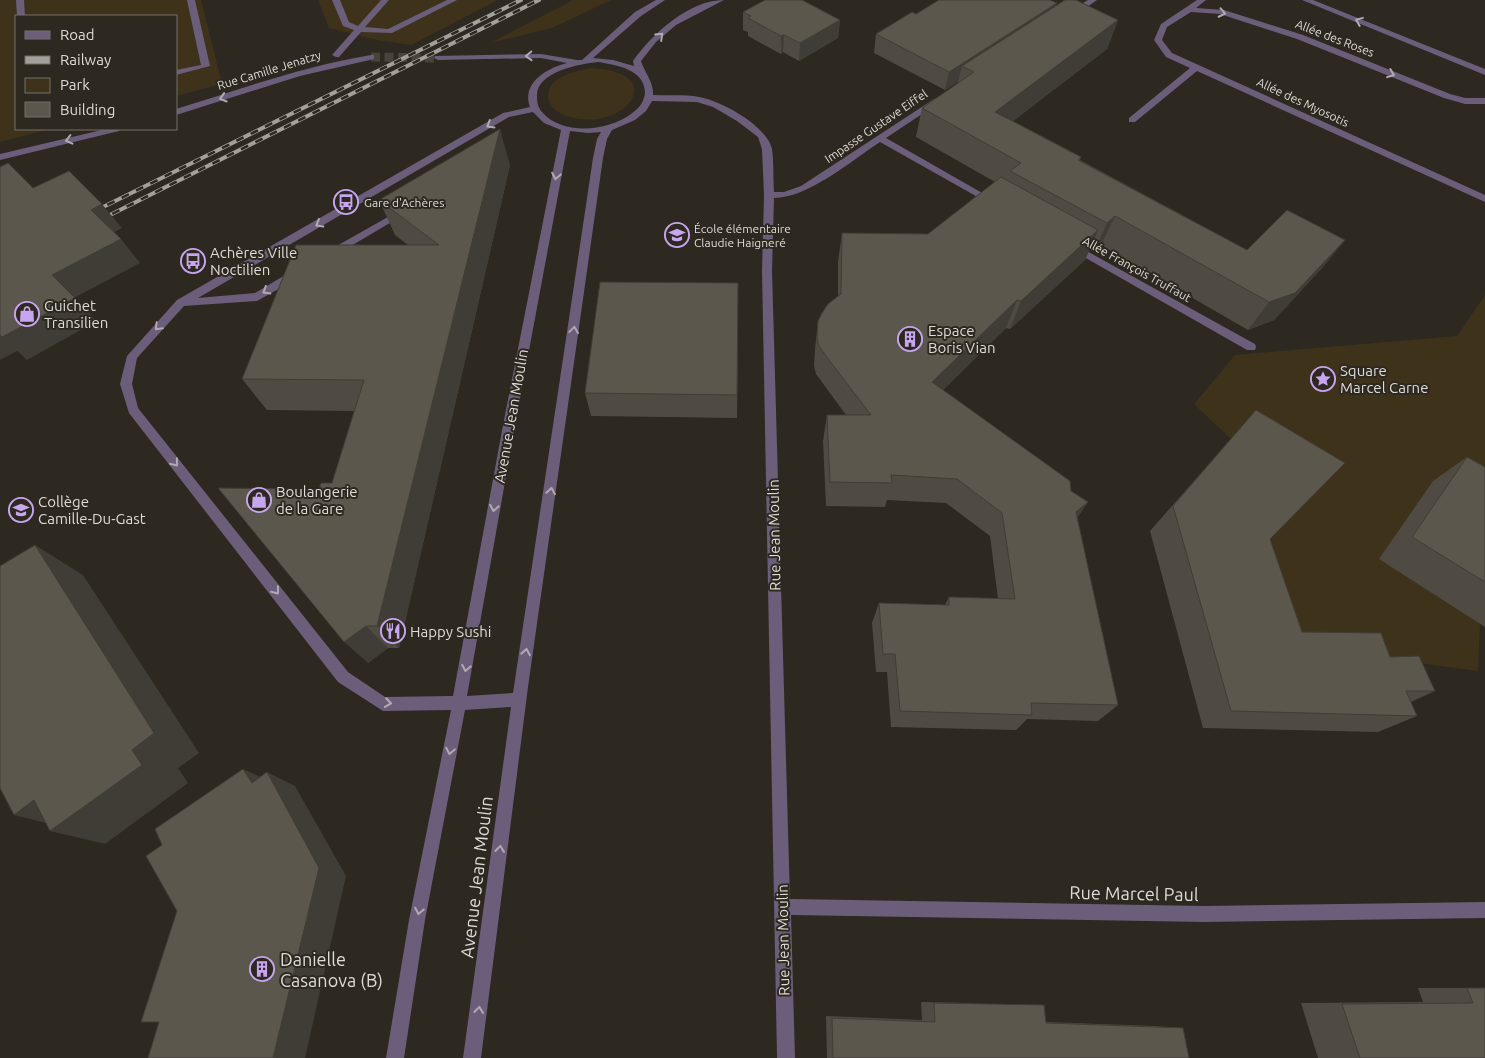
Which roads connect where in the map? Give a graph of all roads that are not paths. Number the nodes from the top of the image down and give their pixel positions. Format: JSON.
{"nodes":[{"id":1,"x":20,"y":0,"type":"edge"},
{"id":2,"x":191,"y":0,"type":"edge"},
{"id":3,"x":336,"y":0,"type":"edge"},
{"id":4,"x":385,"y":0,"type":"edge"},
{"id":5,"x":453,"y":0,"type":"edge"},
{"id":6,"x":661,"y":0,"type":"edge"},
{"id":7,"x":720,"y":0,"type":"edge"},
{"id":8,"x":1093,"y":0,"type":"edge"},
{"id":9,"x":1202,"y":0,"type":"edge"},
{"id":10,"x":1306,"y":0,"type":"edge"},
{"id":11,"x":1189,"y":10,"type":"junction"},
{"id":12,"x":21,"y":15,"type":"edge"},
{"id":13,"x":1068,"y":16,"type":"edge"},
{"id":14,"x":360,"y":29,"type":"junction"},
{"id":15,"x":336,"y":55,"type":"dead end"},
{"id":16,"x":371,"y":57,"type":"tunnel mouth"},
{"id":17,"x":438,"y":58,"type":"tunnel mouth"},
{"id":18,"x":581,"y":62,"type":"junction"},
{"id":19,"x":1196,"y":67,"type":"junction"},
{"id":20,"x":1485,"y":72,"type":"edge"},
{"id":21,"x":178,"y":73,"type":"edge"},
{"id":22,"x":641,"y":74,"type":"junction"},
{"id":23,"x":942,"y":97,"type":"edge"},
{"id":24,"x":649,"y":98,"type":"junction"},
{"id":25,"x":1485,"y":101,"type":"edge"},
{"id":26,"x":535,"y":109,"type":"junction"},
{"id":27,"x":178,"y":111,"type":"edge"},
{"id":28,"x":1132,"y":120,"type":"dead end"},
{"id":29,"x":566,"y":128,"type":"junction"},
{"id":30,"x":608,"y":128,"type":"junction"},
{"id":31,"x":112,"y":130,"type":"edge"},
{"id":32,"x":880,"y":138,"type":"junction"},
{"id":33,"x":0,"y":157,"type":"edge"},
{"id":34,"x":769,"y":195,"type":"junction"},
{"id":35,"x":1485,"y":199,"type":"edge"},
{"id":36,"x":1002,"y":207,"type":"edge"},
{"id":37,"x":408,"y":208,"type":"edge"},
{"id":38,"x":1062,"y":241,"type":"edge"},
{"id":39,"x":181,"y":303,"type":"junction"},
{"id":40,"x":1251,"y":347,"type":"dead end"},
{"id":41,"x":519,"y":700,"type":"junction"},
{"id":42,"x":459,"y":703,"type":"junction"},
{"id":43,"x":782,"y":907,"type":"junction"},
{"id":44,"x":1485,"y":910,"type":"edge"},
{"id":45,"x":395,"y":1058,"type":"edge"},
{"id":46,"x":472,"y":1058,"type":"edge"},
{"id":47,"x":786,"y":1058,"type":"edge"}],
"edges":[{"from":1,"to":12,"type":"street"},
{"from":2,"to":21,"type":"street"},
{"from":3,"to":14,"type":"street"},
{"from":4,"to":14,"type":"street"},
{"from":5,"to":14,"type":"street"},
{"from":6,"to":18,"type":"street"},
{"from":22,"to":7,"type":"street","one_way":true},
{"from":8,"to":13,"type":"street"},
{"from":9,"to":11,"type":"street"},
{"from":20,"to":10,"type":"street","name":"Allée des Roses","one_way":true},
{"from":11,"to":19,"type":"street","name":"Allée des Myosotis"},
{"from":11,"to":25,"type":"street","name":"Allée des Roses","one_way":true},
{"from":14,"to":15,"type":"street"},
{"from":16,"to":27,"type":"street","name":"Rue Camille Jenatzy","one_way":true},
{"from":18,"to":17,"type":"street","one_way":true},
{"from":18,"to":22,"type":"street"},
{"from":18,"to":26,"type":"street"},
{"from":19,"to":28,"type":"street"},
{"from":19,"to":35,"type":"street","name":"Allée des Myosotis"},
{"from":22,"to":24,"type":"street"},
{"from":23,"to":32,"type":"street","name":"Impasse Gustave Eiffel"},
{"from":24,"to":30,"type":"street"},
{"from":24,"to":34,"type":"street","name":"Rue Jean Moulin"},
{"from":26,"to":29,"type":"street"},
{"from":26,"to":39,"type":"street","one_way":true},
{"from":29,"to":30,"type":"street"},
{"from":29,"to":42,"type":"street","name":"Avenue Jean Moulin","one_way":true},
{"from":41,"to":30,"type":"street","name":"Avenue Jean Moulin","one_way":true},
{"from":31,"to":33,"type":"street","one_way":true},
{"from":32,"to":34,"type":"street","name":"Impasse Gustave Eiffel"},
{"from":32,"to":36,"type":"street"},
{"from":34,"to":43,"type":"street","name":"Rue Jean Moulin"},
{"from":37,"to":39,"type":"street","one_way":true},
{"from":38,"to":40,"type":"street","name":"Allée François Truffaut"},
{"from":39,"to":42,"type":"street","one_way":true},
{"from":41,"to":42,"type":"street"},
{"from":46,"to":41,"type":"street","name":"Avenue Jean Moulin","one_way":true},
{"from":42,"to":45,"type":"street","name":"Avenue Jean Moulin","one_way":true},
{"from":43,"to":44,"type":"street","name":"Rue Marcel Paul"},
{"from":43,"to":47,"type":"street","name":"Rue Jean Moulin"}]}
